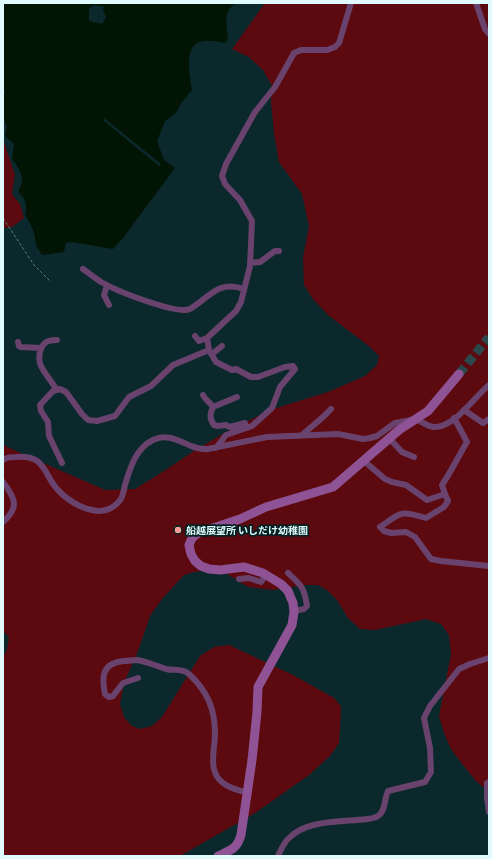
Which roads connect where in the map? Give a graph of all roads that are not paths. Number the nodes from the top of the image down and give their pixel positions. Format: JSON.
{"nodes":[{"id":1,"x":351,"y":3,"type":"edge"},
{"id":2,"x":476,"y":3,"type":"edge"},
{"id":3,"x":489,"y":34,"type":"edge"},
{"id":4,"x":279,"y":250,"type":"dead end"},
{"id":5,"x":250,"y":263,"type":"junction"},
{"id":6,"x":83,"y":269,"type":"dead end"},
{"id":7,"x":107,"y":285,"type":"junction"},
{"id":8,"x":244,"y":289,"type":"junction"},
{"id":9,"x":109,"y":305,"type":"dead end"},
{"id":10,"x":195,"y":336,"type":"dead end"},
{"id":11,"x":207,"y":338,"type":"junction"},
{"id":12,"x":57,"y":340,"type":"dead end"},
{"id":13,"x":18,"y":342,"type":"dead end"},
{"id":14,"x":222,"y":346,"type":"dead end"},
{"id":15,"x":41,"y":348,"type":"junction"},
{"id":16,"x":210,"y":352,"type":"junction"},
{"id":17,"x":458,"y":374,"type":"tunnel mouth"},
{"id":18,"x":489,"y":385,"type":"edge"},
{"id":19,"x":57,"y":390,"type":"junction"},
{"id":20,"x":203,"y":395,"type":"dead end"},
{"id":21,"x":237,"y":397,"type":"dead end"},
{"id":22,"x":213,"y":407,"type":"junction"},
{"id":23,"x":331,"y":410,"type":"dead end"},
{"id":24,"x":464,"y":410,"type":"junction"},
{"id":25,"x":454,"y":418,"type":"junction"},
{"id":26,"x":416,"y":419,"type":"junction"},
{"id":27,"x":489,"y":420,"type":"edge"},
{"id":28,"x":247,"y":428,"type":"junction"},
{"id":29,"x":302,"y":435,"type":"junction"},
{"id":30,"x":389,"y":438,"type":"junction"},
{"id":31,"x":216,"y":448,"type":"junction"},
{"id":32,"x":414,"y":457,"type":"dead end"},
{"id":33,"x":3,"y":460,"type":"edge"},
{"id":34,"x":364,"y":461,"type":"junction"},
{"id":35,"x":62,"y":463,"type":"dead end"},
{"id":36,"x":3,"y":482,"type":"edge"},
{"id":37,"x":445,"y":494,"type":"junction"},
{"id":38,"x":3,"y":522,"type":"edge"},
{"id":39,"x":489,"y":566,"type":"edge"},
{"id":40,"x":288,"y":573,"type":"dead end"},
{"id":41,"x":266,"y":575,"type":"junction"},
{"id":42,"x":238,"y":579,"type":"dead end"},
{"id":43,"x":294,"y":611,"type":"junction"},
{"id":44,"x":489,"y":658,"type":"edge"},
{"id":45,"x":138,"y":678,"type":"dead end"},
{"id":46,"x":489,"y":782,"type":"edge"},
{"id":47,"x":248,"y":793,"type":"junction"},
{"id":48,"x":489,"y":812,"type":"edge"},
{"id":49,"x":218,"y":856,"type":"edge"},
{"id":50,"x":278,"y":856,"type":"edge"}],
"edges":[{"from":1,"to":5,"type":"street"},
{"from":2,"to":3,"type":"street"},
{"from":4,"to":5,"type":"street"},
{"from":5,"to":8,"type":"street"},
{"from":6,"to":7,"type":"street"},
{"from":7,"to":8,"type":"street"},
{"from":7,"to":9,"type":"street"},
{"from":8,"to":11,"type":"street"},
{"from":10,"to":11,"type":"street"},
{"from":11,"to":16,"type":"street"},
{"from":12,"to":15,"type":"street"},
{"from":13,"to":15,"type":"street"},
{"from":14,"to":16,"type":"street"},
{"from":15,"to":19,"type":"street"},
{"from":16,"to":19,"type":"street"},
{"from":16,"to":28,"type":"street"},
{"from":17,"to":26,"type":"street"},
{"from":18,"to":24,"type":"street"},
{"from":19,"to":35,"type":"street"},
{"from":20,"to":22,"type":"street"},
{"from":21,"to":22,"type":"street"},
{"from":22,"to":28,"type":"street"},
{"from":23,"to":29,"type":"street"},
{"from":24,"to":25,"type":"street"},
{"from":24,"to":27,"type":"street"},
{"from":25,"to":26,"type":"street"},
{"from":25,"to":37,"type":"street"},
{"from":26,"to":29,"type":"street"},
{"from":26,"to":30,"type":"street"},
{"from":28,"to":31,"type":"street"},
{"from":29,"to":31,"type":"street"},
{"from":30,"to":32,"type":"street"},
{"from":30,"to":34,"type":"street"},
{"from":31,"to":33,"type":"street"},
{"from":34,"to":37,"type":"street"},
{"from":34,"to":41,"type":"street"},
{"from":36,"to":38,"type":"street"},
{"from":37,"to":39,"type":"street"},
{"from":40,"to":43,"type":"street"},
{"from":41,"to":42,"type":"street"},
{"from":41,"to":43,"type":"street"},
{"from":43,"to":47,"type":"street"},
{"from":44,"to":50,"type":"street"},
{"from":45,"to":47,"type":"street"},
{"from":46,"to":48,"type":"street"},
{"from":47,"to":49,"type":"street"}]}
